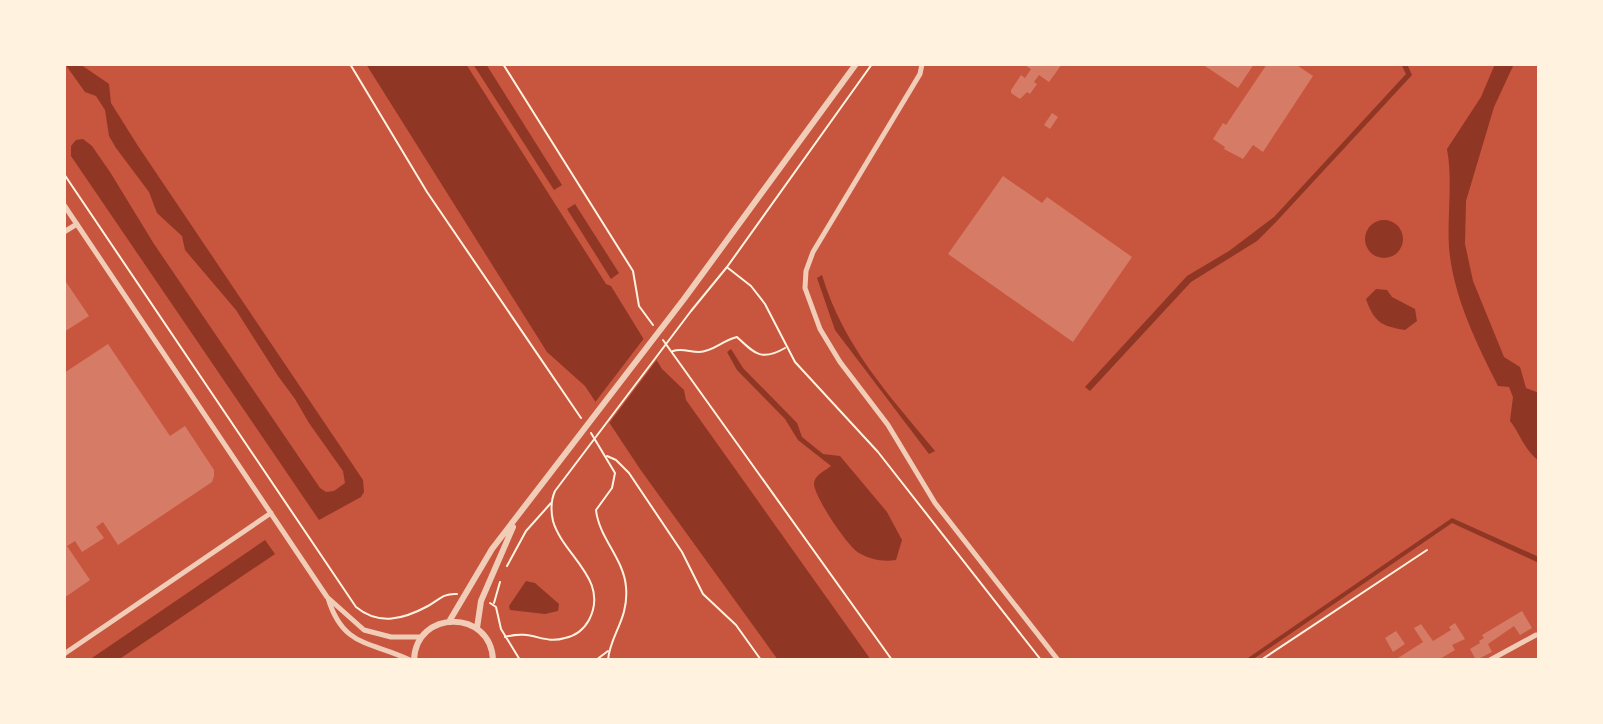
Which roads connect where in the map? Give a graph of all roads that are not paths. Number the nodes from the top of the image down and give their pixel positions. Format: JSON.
{"nodes":[{"id":1,"x":856,"y":64,"type":"edge"},
{"id":2,"x":922,"y":64,"type":"edge"},
{"id":3,"x":64,"y":205,"type":"edge"},
{"id":4,"x":77,"y":224,"type":"junction"},
{"id":5,"x":64,"y":232,"type":"edge"},
{"id":6,"x":271,"y":513,"type":"junction"},
{"id":7,"x":516,"y":520,"type":"junction"},
{"id":8,"x":327,"y":597,"type":"junction"},
{"id":9,"x":450,"y":620,"type":"junction"},
{"id":10,"x":477,"y":628,"type":"junction"},
{"id":11,"x":1536,"y":635,"type":"dead end"},
{"id":12,"x":421,"y":637,"type":"junction"},
{"id":13,"x":64,"y":654,"type":"edge"},
{"id":14,"x":412,"y":660,"type":"edge"},
{"id":15,"x":493,"y":660,"type":"edge"},
{"id":16,"x":1058,"y":660,"type":"edge"},
{"id":17,"x":1490,"y":660,"type":"edge"}],
"edges":[{"from":1,"to":7,"type":"street"},
{"from":2,"to":16,"type":"street"},
{"from":3,"to":4,"type":"street"},
{"from":4,"to":5,"type":"street"},
{"from":4,"to":6,"type":"street"},
{"from":6,"to":8,"type":"street"},
{"from":6,"to":13,"type":"street"},
{"from":7,"to":9,"type":"street"},
{"from":7,"to":10,"type":"street"},
{"from":8,"to":12,"type":"street"},
{"from":8,"to":14,"type":"street"},
{"from":9,"to":10,"type":"street"},
{"from":9,"to":12,"type":"street"},
{"from":10,"to":15,"type":"street"},
{"from":11,"to":17,"type":"street"},
{"from":12,"to":14,"type":"street"}]}
